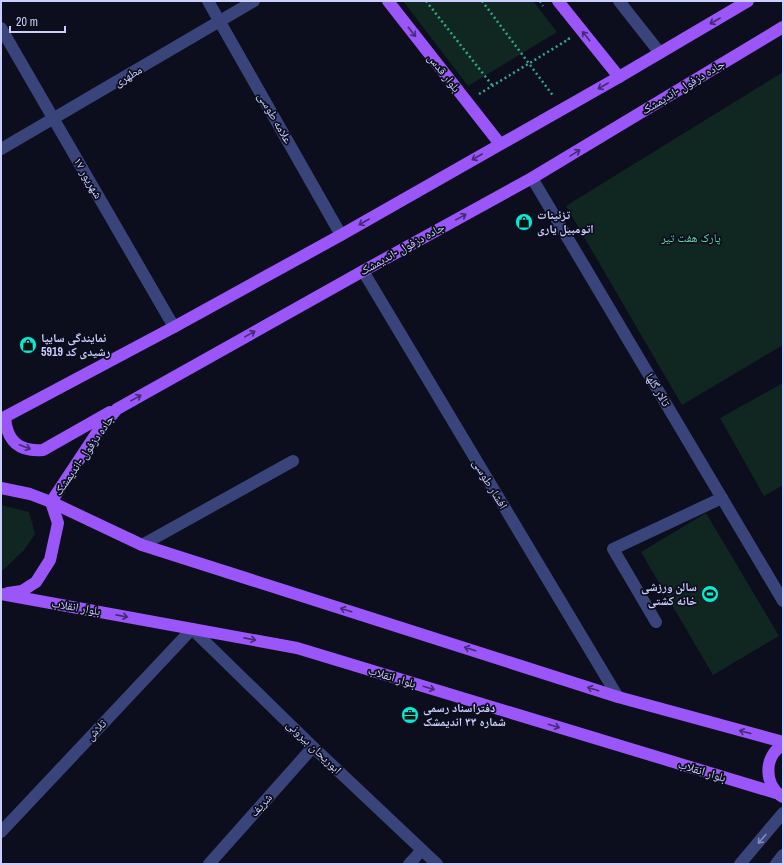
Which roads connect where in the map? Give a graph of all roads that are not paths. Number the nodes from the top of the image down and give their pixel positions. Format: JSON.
{"nodes":[{"id":1,"x":208,"y":1,"type":"edge"},
{"id":2,"x":254,"y":1,"type":"edge"},
{"id":3,"x":388,"y":1,"type":"edge"},
{"id":4,"x":558,"y":1,"type":"edge"},
{"id":5,"x":619,"y":1,"type":"edge"},
{"id":6,"x":748,"y":1,"type":"edge"},
{"id":7,"x":220,"y":22,"type":"junction"},
{"id":8,"x":783,"y":27,"type":"edge"},
{"id":9,"x":1,"y":28,"type":"edge"},
{"id":10,"x":660,"y":53,"type":"junction"},
{"id":11,"x":619,"y":77,"type":"junction"},
{"id":12,"x":54,"y":119,"type":"junction"},
{"id":13,"x":500,"y":144,"type":"junction"},
{"id":14,"x":1,"y":149,"type":"edge"},
{"id":15,"x":532,"y":178,"type":"junction"},
{"id":16,"x":341,"y":235,"type":"junction"},
{"id":17,"x":363,"y":271,"type":"junction"},
{"id":18,"x":174,"y":327,"type":"junction"},
{"id":19,"x":117,"y":409,"type":"junction"},
{"id":20,"x":2,"y":416,"type":"edge"},
{"id":21,"x":293,"y":461,"type":"dead end"},
{"id":22,"x":1,"y":488,"type":"edge"},
{"id":23,"x":722,"y":498,"type":"junction"},
{"id":24,"x":51,"y":502,"type":"junction"},
{"id":25,"x":142,"y":544,"type":"junction"},
{"id":26,"x":1,"y":594,"type":"edge"},
{"id":27,"x":783,"y":601,"type":"edge"},
{"id":28,"x":656,"y":622,"type":"dead end"},
{"id":29,"x":192,"y":629,"type":"junction"},
{"id":30,"x":618,"y":697,"type":"junction"},
{"id":31,"x":783,"y":742,"type":"edge"},
{"id":32,"x":783,"y":746,"type":"edge"},
{"id":33,"x":313,"y":747,"type":"junction"},
{"id":34,"x":779,"y":795,"type":"edge"},
{"id":35,"x":783,"y":813,"type":"edge"},
{"id":36,"x":1,"y":832,"type":"edge"},
{"id":37,"x":422,"y":850,"type":"junction"},
{"id":38,"x":783,"y":855,"type":"edge"},
{"id":39,"x":209,"y":864,"type":"edge"},
{"id":40,"x":409,"y":864,"type":"edge"},
{"id":41,"x":437,"y":864,"type":"edge"},
{"id":42,"x":740,"y":864,"type":"edge"},
{"id":43,"x":776,"y":864,"type":"edge"}],
"edges":[{"from":1,"to":7,"type":"street","name":"علامه طوسی"},
{"from":2,"to":7,"type":"street","name":"مطهری"},
{"from":3,"to":13,"type":"main road","name":"بلوار قدس","one_way":true},
{"from":11,"to":4,"type":"main road","one_way":true},
{"from":5,"to":10,"type":"street"},
{"from":6,"to":10,"type":"main road","one_way":true},
{"from":7,"to":12,"type":"street","name":"مطهری"},
{"from":7,"to":16,"type":"street","name":"علامه طوسی"},
{"from":15,"to":8,"type":"main road","name":"جاده دزفول -اندیمشک","one_way":true},
{"from":9,"to":12,"type":"street","name":"۱۷ شهریور"},
{"from":10,"to":11,"type":"main road"},
{"from":11,"to":13,"type":"main road","one_way":true},
{"from":12,"to":14,"type":"street","name":"مطهری"},
{"from":12,"to":18,"type":"street","name":"۱۷ شهریور"},
{"from":13,"to":16,"type":"main road","one_way":true},
{"from":17,"to":15,"type":"main road","name":"جاده دزفول -اندیمشک","one_way":true},
{"from":15,"to":23,"type":"street","name":"تالار گلها"},
{"from":16,"to":18,"type":"main road"},
{"from":19,"to":17,"type":"main road","name":"جاده دزفول -اندیمشک","one_way":true},
{"from":17,"to":30,"type":"street","name":"افشار طوسی"},
{"from":18,"to":20,"type":"main road"},
{"from":20,"to":19,"type":"main road","one_way":true},
{"from":19,"to":24,"type":"main road","name":"جاده دزفول -اندیمشک"},
{"from":21,"to":25,"type":"street"},
{"from":22,"to":24,"type":"main road"},
{"from":23,"to":27,"type":"street","name":"تالار گلها"},
{"from":23,"to":28,"type":"street"},
{"from":24,"to":25,"type":"main road"},
{"from":24,"to":26,"type":"main road"},
{"from":30,"to":25,"type":"main road","one_way":true},
{"from":26,"to":29,"type":"main road","name":"بلوار انقلاب","one_way":true},
{"from":29,"to":33,"type":"street","name":"ابوریحان بیرونی"},
{"from":29,"to":34,"type":"main road","name":"بلوار انقلاب","one_way":true},
{"from":29,"to":36,"type":"street","name":"تلاش"},
{"from":31,"to":30,"type":"main road","one_way":true},
{"from":32,"to":34,"type":"main road"},
{"from":33,"to":37,"type":"street","name":"ابوریحان بیرونی"},
{"from":33,"to":39,"type":"street","name":"شریف"},
{"from":35,"to":42,"type":"street","one_way":true},
{"from":37,"to":40,"type":"street"},
{"from":37,"to":41,"type":"street","name":"ابوریحان بیرونی"},
{"from":38,"to":43,"type":"street"}]}
